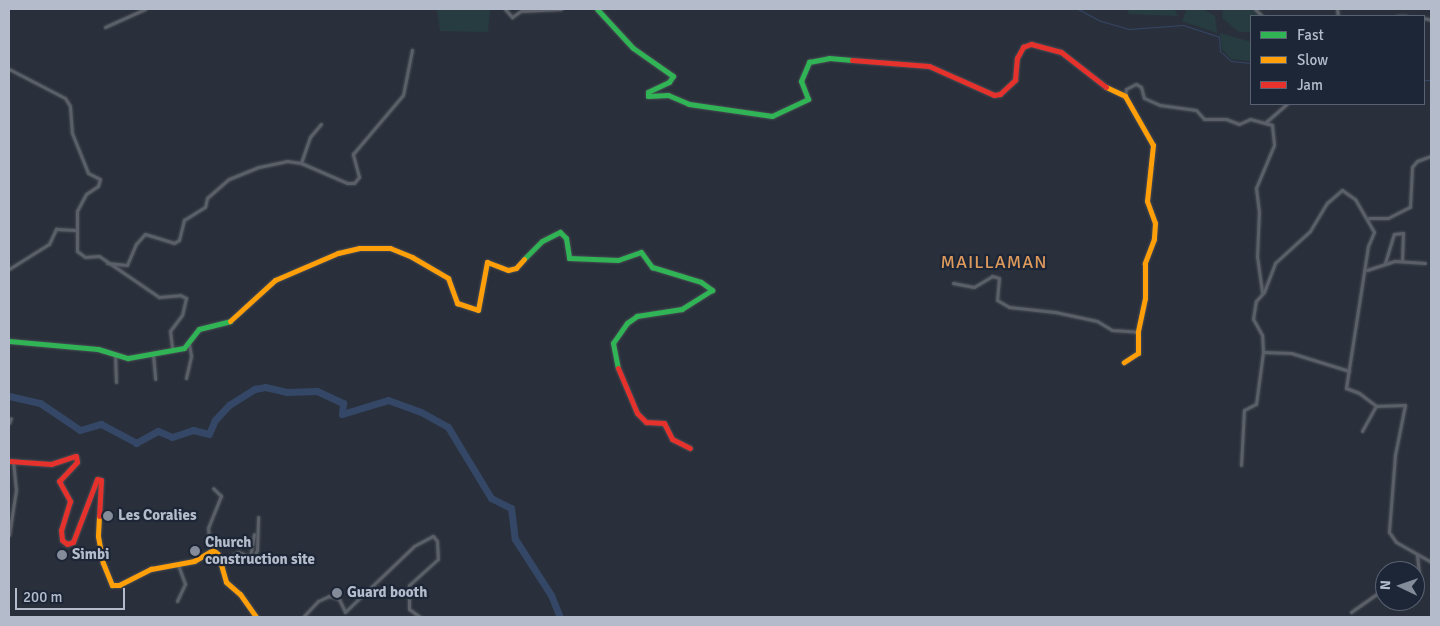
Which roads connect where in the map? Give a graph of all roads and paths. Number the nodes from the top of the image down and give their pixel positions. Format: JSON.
{"nodes":[{"id":1,"x":145,"y":9,"type":"edge"},
{"id":2,"x":504,"y":9,"type":"edge"},
{"id":3,"x":561,"y":9,"type":"edge"},
{"id":4,"x":597,"y":9,"type":"edge"},
{"id":5,"x":104,"y":27,"type":"dead end"},
{"id":6,"x":412,"y":50,"type":"dead end"},
{"id":7,"x":9,"y":69,"type":"edge"},
{"id":8,"x":1125,"y":96,"type":"junction"},
{"id":9,"x":1286,"y":105,"type":"edge"},
{"id":10,"x":1266,"y":122,"type":"junction"},
{"id":11,"x":321,"y":124,"type":"dead end"},
{"id":12,"x":1431,"y":156,"type":"edge"},
{"id":13,"x":301,"y":163,"type":"junction"},
{"id":14,"x":1368,"y":218,"type":"junction"},
{"id":15,"x":76,"y":230,"type":"junction"},
{"id":16,"x":1402,"y":261,"type":"junction"},
{"id":17,"x":107,"y":263,"type":"junction"},
{"id":18,"x":1385,"y":263,"type":"junction"},
{"id":19,"x":1425,"y":263,"type":"dead end"},
{"id":20,"x":9,"y":269,"type":"edge"},
{"id":21,"x":1367,"y":270,"type":"junction"},
{"id":22,"x":953,"y":282,"type":"dead end"},
{"id":23,"x":1262,"y":293,"type":"junction"},
{"id":24,"x":1138,"y":332,"type":"junction"},
{"id":25,"x":9,"y":341,"type":"edge"},
{"id":26,"x":189,"y":344,"type":"junction"},
{"id":27,"x":172,"y":348,"type":"junction"},
{"id":28,"x":1263,"y":352,"type":"junction"},
{"id":29,"x":153,"y":353,"type":"junction"},
{"id":30,"x":115,"y":354,"type":"junction"},
{"id":31,"x":1124,"y":362,"type":"dead end"},
{"id":32,"x":1349,"y":370,"type":"junction"},
{"id":33,"x":186,"y":378,"type":"dead end"},
{"id":34,"x":156,"y":379,"type":"dead end"},
{"id":35,"x":116,"y":382,"type":"dead end"},
{"id":36,"x":1376,"y":406,"type":"junction"},
{"id":37,"x":11,"y":418,"type":"dead end"},
{"id":38,"x":9,"y":423,"type":"edge"},
{"id":39,"x":1362,"y":431,"type":"dead end"},
{"id":40,"x":690,"y":448,"type":"dead end"},
{"id":41,"x":11,"y":461,"type":"edge"},
{"id":42,"x":1241,"y":465,"type":"dead end"},
{"id":43,"x":214,"y":488,"type":"dead end"},
{"id":44,"x":258,"y":517,"type":"dead end"},
{"id":45,"x":254,"y":534,"type":"dead end"},
{"id":46,"x":9,"y":535,"type":"edge"},
{"id":47,"x":210,"y":550,"type":"junction"},
{"id":48,"x":1417,"y":554,"type":"junction"},
{"id":49,"x":250,"y":557,"type":"junction"},
{"id":50,"x":1418,"y":561,"type":"edge"},
{"id":51,"x":219,"y":562,"type":"junction"},
{"id":52,"x":1431,"y":562,"type":"edge"},
{"id":53,"x":178,"y":565,"type":"junction"},
{"id":54,"x":1375,"y":595,"type":"edge"},
{"id":55,"x":177,"y":602,"type":"dead end"},
{"id":56,"x":1352,"y":612,"type":"dead end"},
{"id":57,"x":256,"y":617,"type":"edge"},
{"id":58,"x":303,"y":617,"type":"edge"},
{"id":59,"x":420,"y":617,"type":"edge"}],
"edges":[{"from":1,"to":5,"type":"street"},
{"from":2,"to":3,"type":"street"},
{"from":4,"to":8,"type":"street"},
{"from":6,"to":13,"type":"street"},
{"from":7,"to":15,"type":"street"},
{"from":8,"to":10,"type":"street"},
{"from":8,"to":24,"type":"street"},
{"from":9,"to":10,"type":"street"},
{"from":10,"to":23,"type":"street"},
{"from":11,"to":13,"type":"street"},
{"from":12,"to":14,"type":"street"},
{"from":13,"to":17,"type":"street"},
{"from":14,"to":21,"type":"street"},
{"from":14,"to":23,"type":"street"},
{"from":15,"to":17,"type":"street"},
{"from":15,"to":20,"type":"street"},
{"from":16,"to":18,"type":"street"},
{"from":16,"to":18,"type":"street"},
{"from":16,"to":19,"type":"street"},
{"from":17,"to":27,"type":"street"},
{"from":18,"to":21,"type":"street"},
{"from":21,"to":32,"type":"street"},
{"from":22,"to":24,"type":"street"},
{"from":23,"to":28,"type":"street"},
{"from":24,"to":31,"type":"street"},
{"from":25,"to":30,"type":"street"},
{"from":26,"to":27,"type":"street"},
{"from":26,"to":33,"type":"street"},
{"from":26,"to":40,"type":"street"},
{"from":27,"to":29,"type":"street"},
{"from":28,"to":32,"type":"street"},
{"from":28,"to":42,"type":"street"},
{"from":29,"to":30,"type":"street"},
{"from":29,"to":34,"type":"street"},
{"from":30,"to":35,"type":"street"},
{"from":32,"to":36,"type":"street"},
{"from":36,"to":39,"type":"street"},
{"from":36,"to":48,"type":"street"},
{"from":37,"to":38,"type":"street"},
{"from":41,"to":46,"type":"street"},
{"from":41,"to":53,"type":"street"},
{"from":43,"to":47,"type":"street"},
{"from":44,"to":49,"type":"street"},
{"from":45,"to":49,"type":"street"},
{"from":47,"to":51,"type":"street"},
{"from":47,"to":53,"type":"street"},
{"from":48,"to":50,"type":"street"},
{"from":48,"to":52,"type":"street"},
{"from":49,"to":51,"type":"street"},
{"from":51,"to":57,"type":"street"},
{"from":53,"to":55,"type":"street"},
{"from":54,"to":56,"type":"street"},
{"from":58,"to":59,"type":"street"}]}
